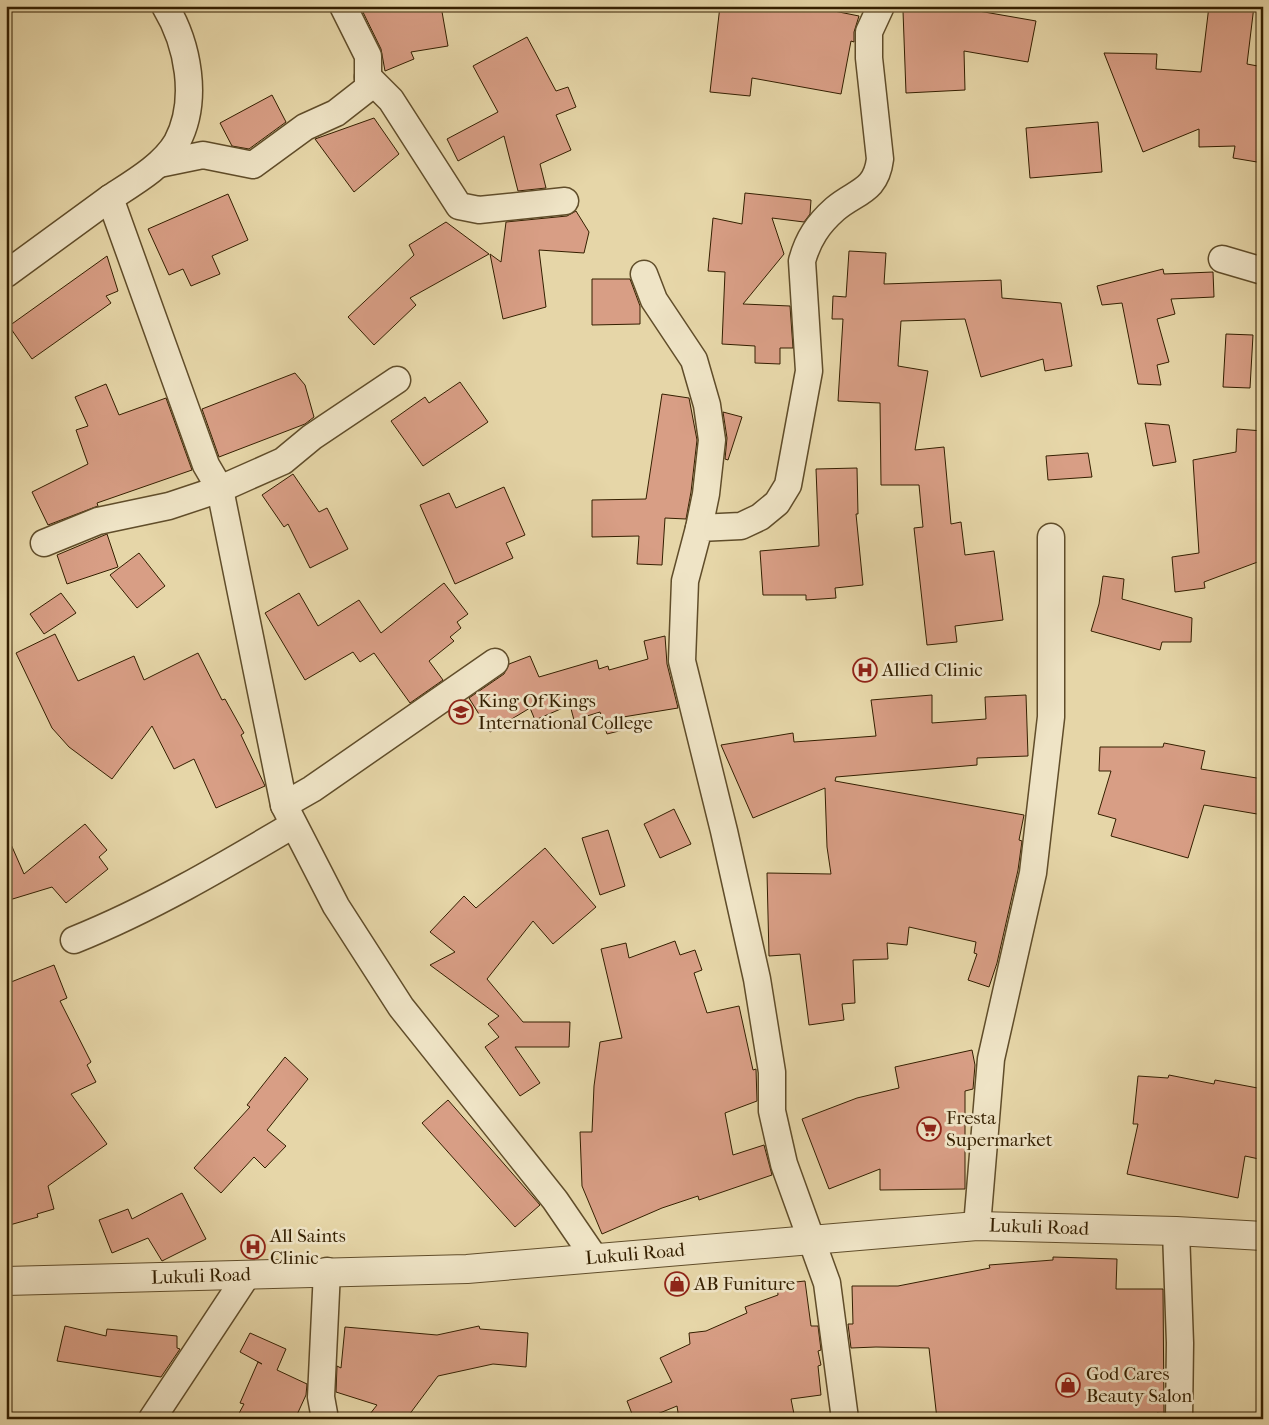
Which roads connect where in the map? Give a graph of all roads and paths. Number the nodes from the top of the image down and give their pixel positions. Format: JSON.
{"nodes":[{"id":1,"x":165,"y":6,"type":"edge"},
{"id":2,"x":343,"y":6,"type":"edge"},
{"id":3,"x":881,"y":6,"type":"edge"},
{"id":4,"x":368,"y":77,"type":"junction"},
{"id":5,"x":159,"y":164,"type":"junction"},
{"id":6,"x":110,"y":198,"type":"junction"},
{"id":7,"x":565,"y":201,"type":"dead end"},
{"id":8,"x":1222,"y":259,"type":"dead end"},
{"id":9,"x":1263,"y":271,"type":"edge"},
{"id":10,"x":6,"y":274,"type":"edge"},
{"id":11,"x":644,"y":274,"type":"dead end"},
{"id":12,"x":397,"y":380,"type":"dead end"},
{"id":13,"x":220,"y":489,"type":"junction"},
{"id":14,"x":699,"y":528,"type":"junction"},
{"id":15,"x":1051,"y":537,"type":"dead end"},
{"id":16,"x":44,"y":543,"type":"dead end"},
{"id":17,"x":495,"y":662,"type":"dead end"},
{"id":18,"x":289,"y":815,"type":"junction"},
{"id":19,"x":74,"y":940,"type":"dead end"},
{"id":20,"x":977,"y":1226,"type":"junction"},
{"id":21,"x":1176,"y":1231,"type":"junction"},
{"id":22,"x":1263,"y":1236,"type":"edge"},
{"id":23,"x":810,"y":1240,"type":"junction"},
{"id":24,"x":594,"y":1257,"type":"junction"},
{"id":25,"x":327,"y":1271,"type":"junction"},
{"id":26,"x":247,"y":1275,"type":"junction"},
{"id":27,"x":6,"y":1281,"type":"edge"},
{"id":28,"x":152,"y":1419,"type":"edge"},
{"id":29,"x":326,"y":1419,"type":"edge"},
{"id":30,"x":845,"y":1419,"type":"edge"},
{"id":31,"x":1179,"y":1419,"type":"edge"}],
"edges":[{"from":1,"to":5,"type":"street"},
{"from":2,"to":4,"type":"street"},
{"from":3,"to":14,"type":"street"},
{"from":4,"to":5,"type":"street"},
{"from":4,"to":7,"type":"street"},
{"from":5,"to":6,"type":"street"},
{"from":6,"to":10,"type":"street"},
{"from":6,"to":13,"type":"street"},
{"from":8,"to":9,"type":"street"},
{"from":11,"to":14,"type":"street"},
{"from":12,"to":13,"type":"street"},
{"from":13,"to":16,"type":"street"},
{"from":13,"to":18,"type":"street"},
{"from":14,"to":23,"type":"street"},
{"from":15,"to":20,"type":"street"},
{"from":17,"to":18,"type":"street"},
{"from":18,"to":19,"type":"street"},
{"from":18,"to":24,"type":"street"},
{"from":20,"to":21,"type":"street","name":"Lukuli Road"},
{"from":20,"to":23,"type":"street","name":"Lukuli Road"},
{"from":21,"to":22,"type":"street","name":"Lukuli Road"},
{"from":21,"to":31,"type":"street"},
{"from":23,"to":24,"type":"street","name":"Lukuli Road"},
{"from":23,"to":30,"type":"street"},
{"from":24,"to":25,"type":"street","name":"Lukuli Road"},
{"from":25,"to":26,"type":"street","name":"Lukuli Road"},
{"from":25,"to":29,"type":"street"},
{"from":26,"to":27,"type":"street","name":"Lukuli Road"},
{"from":26,"to":28,"type":"street"}]}
